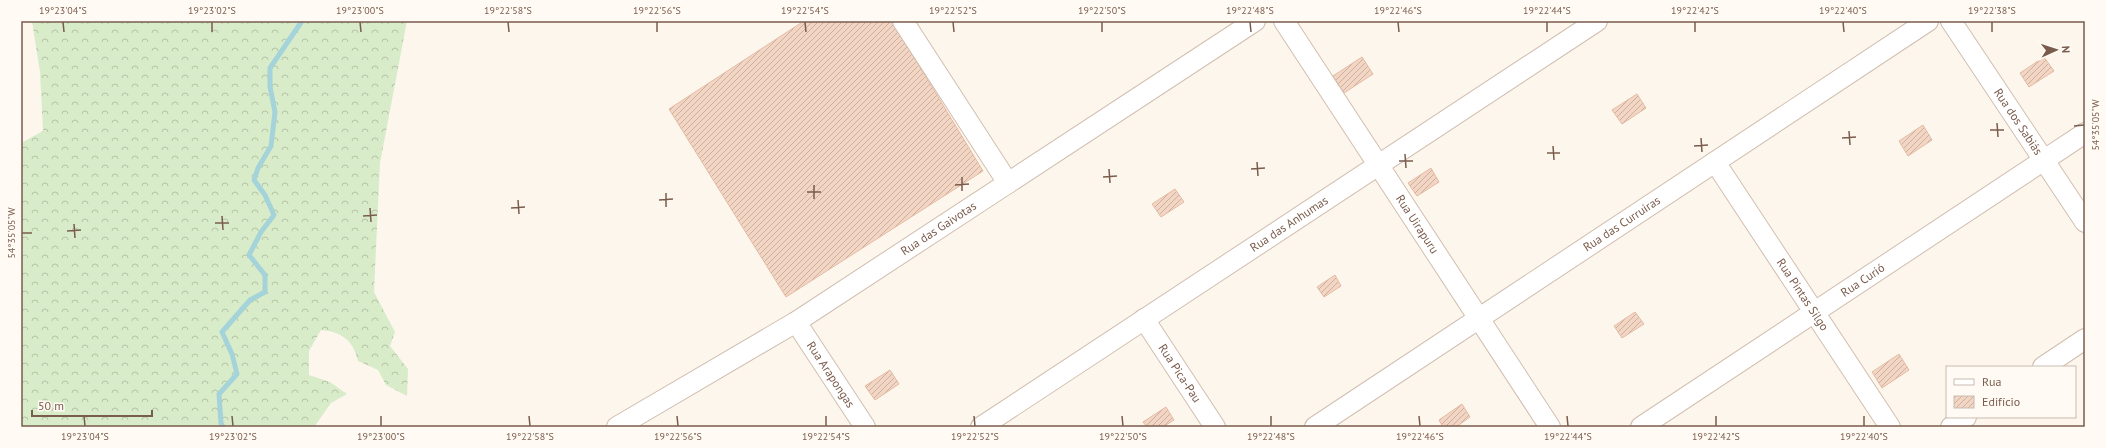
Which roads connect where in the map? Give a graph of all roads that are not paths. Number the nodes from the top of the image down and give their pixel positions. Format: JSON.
{"nodes":[{"id":1,"x":903,"y":21,"type":"edge"},
{"id":2,"x":1254,"y":21,"type":"edge"},
{"id":3,"x":1284,"y":21,"type":"edge"},
{"id":4,"x":1597,"y":21,"type":"edge"},
{"id":5,"x":1928,"y":21,"type":"edge"},
{"id":6,"x":1951,"y":21,"type":"edge"},
{"id":7,"x":2085,"y":133,"type":"edge"},
{"id":8,"x":2043,"y":161,"type":"junction"},
{"id":9,"x":1715,"y":162,"type":"junction"},
{"id":10,"x":1378,"y":165,"type":"junction"},
{"id":11,"x":1008,"y":182,"type":"junction"},
{"id":12,"x":2085,"y":222,"type":"edge"},
{"id":13,"x":1813,"y":313,"type":"junction"},
{"id":14,"x":1144,"y":319,"type":"junction"},
{"id":15,"x":1479,"y":319,"type":"junction"},
{"id":16,"x":796,"y":322,"type":"junction"},
{"id":17,"x":2085,"y":339,"type":"edge"},
{"id":18,"x":2044,"y":366,"type":"edge"},
{"id":19,"x":1964,"y":418,"type":"edge"},
{"id":20,"x":617,"y":427,"type":"edge"},
{"id":21,"x":865,"y":427,"type":"edge"},
{"id":22,"x":981,"y":427,"type":"edge"},
{"id":23,"x":1215,"y":427,"type":"edge"},
{"id":24,"x":1315,"y":427,"type":"edge"},
{"id":25,"x":1550,"y":427,"type":"edge"},
{"id":26,"x":1641,"y":427,"type":"edge"},
{"id":27,"x":1890,"y":427,"type":"edge"},
{"id":28,"x":1951,"y":427,"type":"edge"}],
"edges":[{"from":1,"to":11,"type":"street"},
{"from":2,"to":11,"type":"street","name":"Rua das Gaivotas"},
{"from":3,"to":10,"type":"street","name":"Rua Uirapuru"},
{"from":4,"to":10,"type":"street","name":"Rua das Anhumas"},
{"from":5,"to":9,"type":"street","name":"Rua das Curruiras"},
{"from":6,"to":8,"type":"street","name":"Rua dos Sabiás"},
{"from":7,"to":8,"type":"street","name":"Rua Curió"},
{"from":8,"to":12,"type":"street","name":"Rua dos Sabiás"},
{"from":8,"to":13,"type":"street","name":"Rua Curió"},
{"from":9,"to":13,"type":"street","name":"Rua Pintas Silgo"},
{"from":9,"to":15,"type":"street","name":"Rua das Curruiras"},
{"from":10,"to":14,"type":"street","name":"Rua das Anhumas"},
{"from":10,"to":15,"type":"street","name":"Rua Uirapuru"},
{"from":11,"to":16,"type":"street","name":"Rua das Gaivotas"},
{"from":13,"to":26,"type":"street","name":"Rua Curió"},
{"from":13,"to":27,"type":"street","name":"Rua Pintas Silgo"},
{"from":14,"to":22,"type":"street","name":"Rua das Anhumas"},
{"from":14,"to":23,"type":"street","name":"Rua Pica-Pau"},
{"from":15,"to":24,"type":"street","name":"Rua das Curruiras"},
{"from":15,"to":25,"type":"street","name":"Rua Uirapuru"},
{"from":16,"to":20,"type":"street","name":"Rua das Gaivotas"},
{"from":16,"to":21,"type":"street","name":"Rua Arapongas"},
{"from":17,"to":18,"type":"street"},
{"from":19,"to":28,"type":"street"}]}
